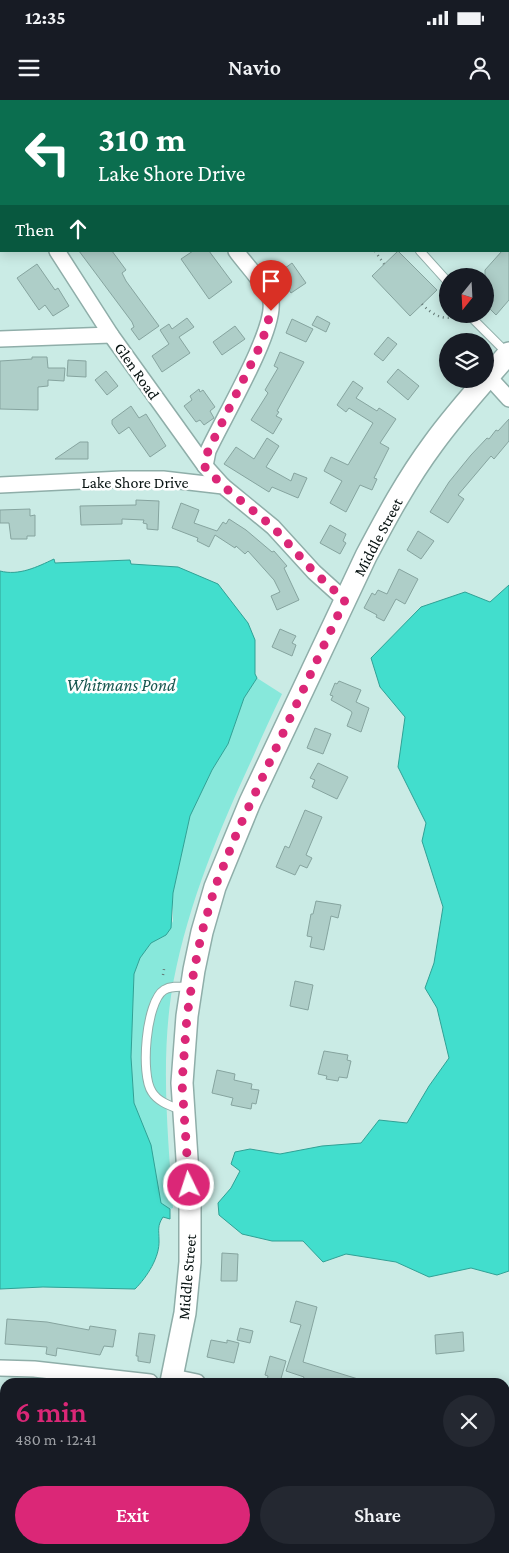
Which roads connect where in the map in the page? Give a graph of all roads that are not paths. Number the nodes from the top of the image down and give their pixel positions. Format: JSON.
{"nodes":[{"id":1,"x":58,"y":252,"type":"edge"},
{"id":2,"x":237,"y":252,"type":"edge"},
{"id":3,"x":421,"y":252,"type":"edge"},
{"id":4,"x":439,"y":272,"type":"edge"},
{"id":5,"x":477,"y":323,"type":"edge"},
{"id":6,"x":111,"y":335,"type":"junction"},
{"id":7,"x":0,"y":338,"type":"edge"},
{"id":8,"x":509,"y":354,"type":"edge"},
{"id":9,"x":494,"y":371,"type":"edge"},
{"id":10,"x":494,"y":382,"type":"edge"},
{"id":11,"x":479,"y":388,"type":"edge"},
{"id":12,"x":509,"y":399,"type":"edge"},
{"id":13,"x":204,"y":466,"type":"junction"},
{"id":14,"x":0,"y":485,"type":"edge"},
{"id":15,"x":223,"y":486,"type":"junction"},
{"id":16,"x":345,"y":600,"type":"junction"},
{"id":17,"x":191,"y":987,"type":"junction"},
{"id":18,"x":184,"y":1110,"type":"junction"},
{"id":19,"x":0,"y":1368,"type":"edge"},
{"id":20,"x":114,"y":1378,"type":"edge"},
{"id":21,"x":172,"y":1378,"type":"edge"}],
"edges":[{"from":1,"to":6,"type":"street","name":"Glen Road"},
{"from":2,"to":13,"type":"street"},
{"from":3,"to":4,"type":"lane"},
{"from":5,"to":8,"type":"lane"},
{"from":6,"to":7,"type":"street"},
{"from":6,"to":13,"type":"street","name":"Glen Road"},
{"from":8,"to":9,"type":"main road","name":"Middle Street"},
{"from":10,"to":12,"type":"street"},
{"from":11,"to":16,"type":"main road","name":"Middle Street"},
{"from":13,"to":15,"type":"street","name":"Glen Road"},
{"from":14,"to":15,"type":"street","name":"Lake Shore Drive"},
{"from":15,"to":16,"type":"street"},
{"from":16,"to":17,"type":"main road","name":"Middle Street"},
{"from":17,"to":18,"type":"main road","name":"Middle Street"},
{"from":17,"to":18,"type":"lane"},
{"from":18,"to":21,"type":"main road","name":"Middle Street"},
{"from":19,"to":20,"type":"street"}]}
